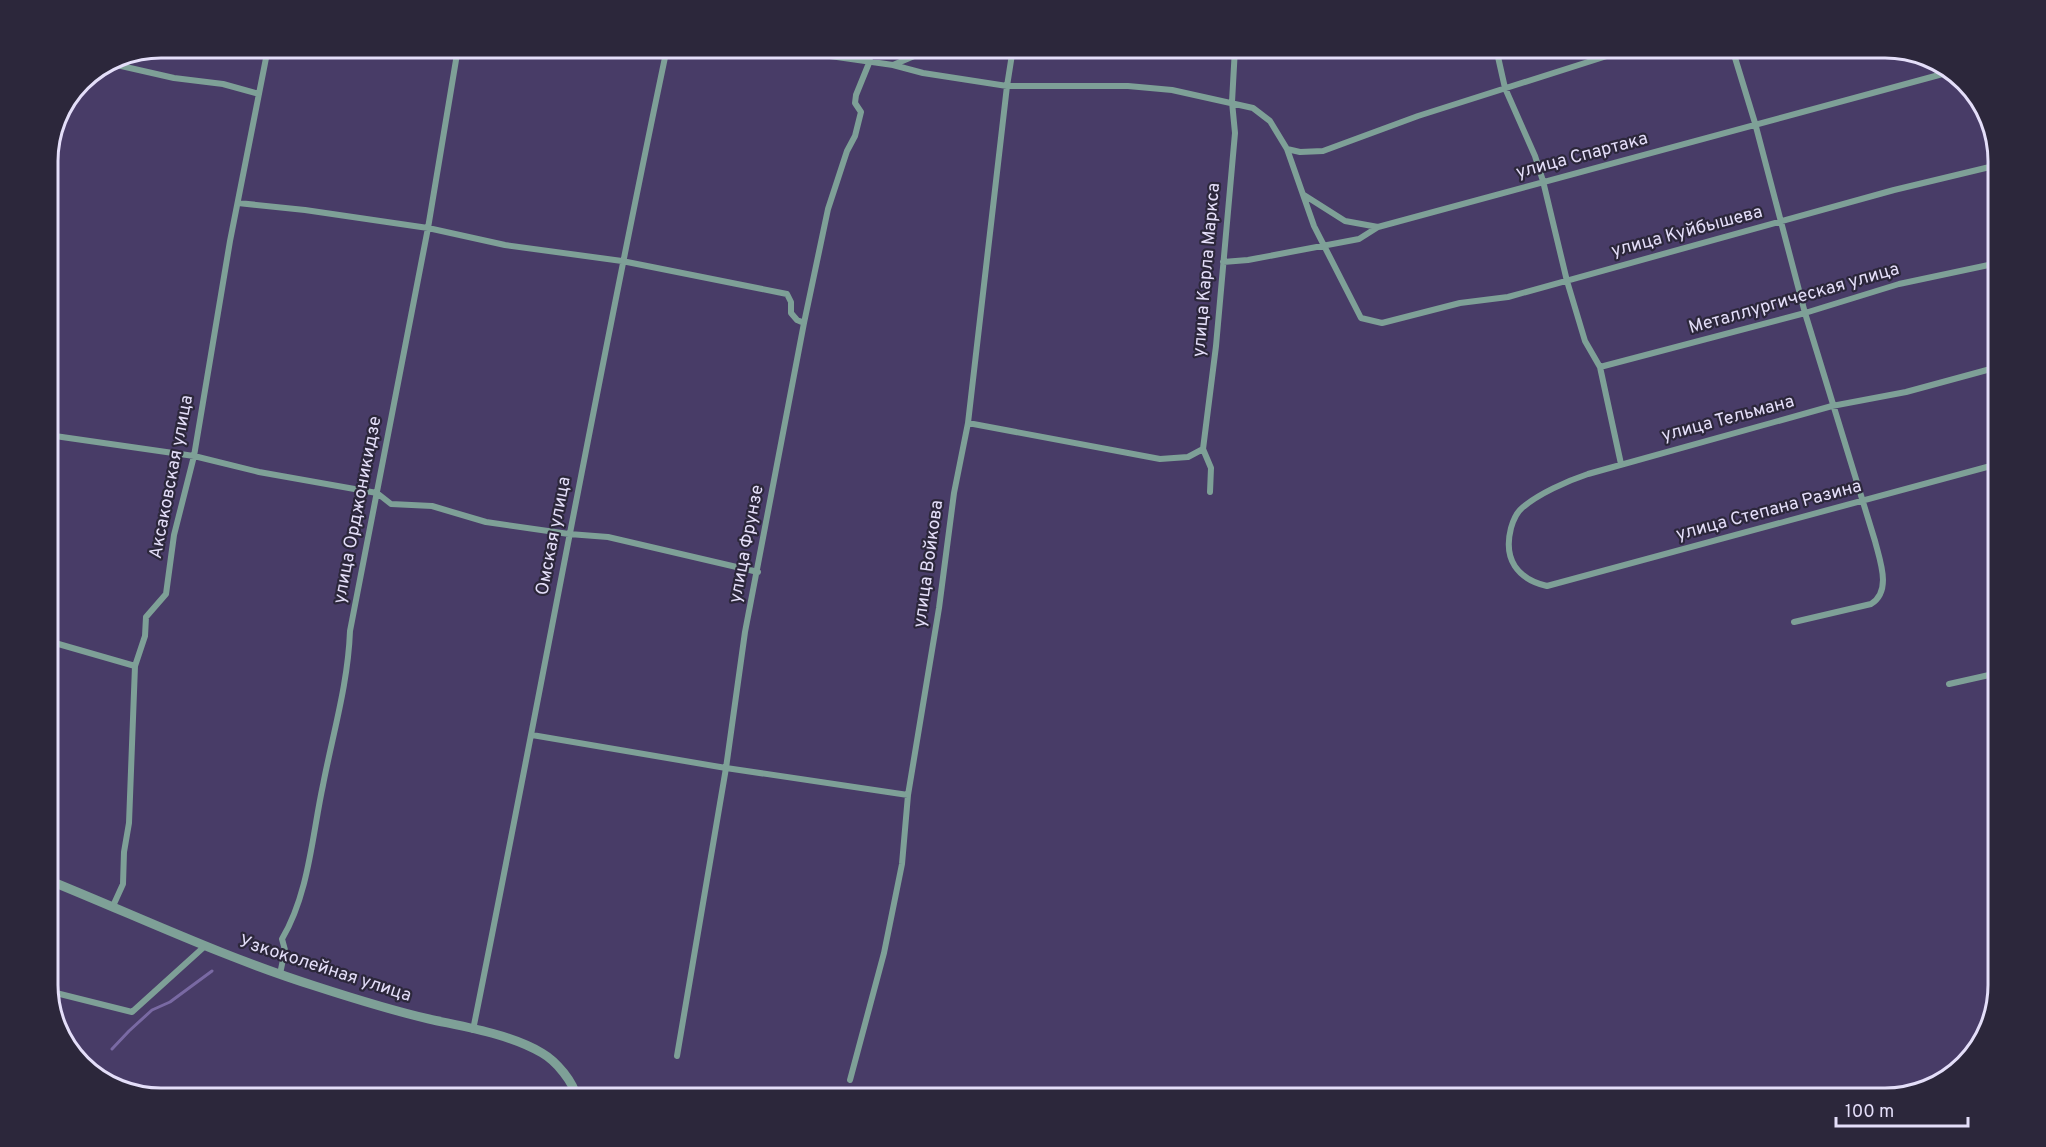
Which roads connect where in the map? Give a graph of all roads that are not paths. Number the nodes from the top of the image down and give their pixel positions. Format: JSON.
{"nodes":[{"id":1,"x":266,"y":58,"type":"edge"},
{"id":2,"x":456,"y":58,"type":"edge"},
{"id":3,"x":665,"y":58,"type":"edge"},
{"id":4,"x":837,"y":58,"type":"edge"},
{"id":5,"x":870,"y":58,"type":"edge"},
{"id":6,"x":911,"y":58,"type":"edge"},
{"id":7,"x":1011,"y":58,"type":"edge"},
{"id":8,"x":1234,"y":58,"type":"edge"},
{"id":9,"x":1498,"y":58,"type":"edge"},
{"id":10,"x":1600,"y":58,"type":"edge"},
{"id":11,"x":1735,"y":58,"type":"edge"},
{"id":12,"x":869,"y":63,"type":"junction"},
{"id":13,"x":122,"y":66,"type":"edge"},
{"id":14,"x":893,"y":66,"type":"junction"},
{"id":15,"x":1940,"y":75,"type":"edge"},
{"id":16,"x":1007,"y":86,"type":"junction"},
{"id":17,"x":1506,"y":88,"type":"junction"},
{"id":18,"x":259,"y":94,"type":"junction"},
{"id":19,"x":1232,"y":102,"type":"junction"},
{"id":20,"x":1755,"y":123,"type":"junction"},
{"id":21,"x":1287,"y":150,"type":"junction"},
{"id":22,"x":1987,"y":168,"type":"edge"},
{"id":23,"x":1543,"y":181,"type":"junction"},
{"id":24,"x":1303,"y":195,"type":"junction"},
{"id":25,"x":238,"y":203,"type":"junction"},
{"id":26,"x":1781,"y":222,"type":"junction"},
{"id":27,"x":428,"y":228,"type":"junction"},
{"id":28,"x":1378,"y":228,"type":"junction"},
{"id":29,"x":1325,"y":244,"type":"junction"},
{"id":30,"x":622,"y":261,"type":"junction"},
{"id":31,"x":1223,"y":262,"type":"junction"},
{"id":32,"x":1987,"y":265,"type":"edge"},
{"id":33,"x":1567,"y":281,"type":"junction"},
{"id":34,"x":1804,"y":313,"type":"junction"},
{"id":35,"x":804,"y":323,"type":"junction"},
{"id":36,"x":1600,"y":367,"type":"junction"},
{"id":37,"x":1987,"y":371,"type":"edge"},
{"id":38,"x":1832,"y":406,"type":"junction"},
{"id":39,"x":968,"y":423,"type":"junction"},
{"id":40,"x":59,"y":437,"type":"edge"},
{"id":41,"x":1203,"y":449,"type":"junction"},
{"id":42,"x":194,"y":456,"type":"junction"},
{"id":43,"x":1621,"y":464,"type":"junction"},
{"id":44,"x":1987,"y":467,"type":"edge"},
{"id":45,"x":1210,"y":492,"type":"dead end"},
{"id":46,"x":377,"y":493,"type":"junction"},
{"id":47,"x":1863,"y":501,"type":"junction"},
{"id":48,"x":569,"y":534,"type":"junction"},
{"id":49,"x":758,"y":572,"type":"junction"},
{"id":50,"x":1547,"y":586,"type":"joint"},
{"id":51,"x":1794,"y":622,"type":"dead end"},
{"id":52,"x":59,"y":644,"type":"edge"},
{"id":53,"x":135,"y":666,"type":"junction"},
{"id":54,"x":1988,"y":675,"type":"edge"},
{"id":55,"x":1949,"y":684,"type":"dead end"},
{"id":56,"x":532,"y":735,"type":"junction"},
{"id":57,"x":726,"y":768,"type":"junction"},
{"id":58,"x":908,"y":795,"type":"junction"},
{"id":59,"x":59,"y":884,"type":"edge"},
{"id":60,"x":113,"y":906,"type":"junction"},
{"id":61,"x":206,"y":946,"type":"junction"},
{"id":62,"x":280,"y":974,"type":"junction"},
{"id":63,"x":59,"y":994,"type":"edge"},
{"id":64,"x":473,"y":1030,"type":"junction"},
{"id":65,"x":677,"y":1056,"type":"dead end"},
{"id":66,"x":850,"y":1080,"type":"dead end"},
{"id":67,"x":571,"y":1088,"type":"edge"}],
"edges":[{"from":1,"to":18,"type":"street","name":"Аксаковская улица"},
{"from":2,"to":27,"type":"street","name":"улица Орджоникидзе"},
{"from":3,"to":30,"type":"street","name":"Омская улица"},
{"from":4,"to":12,"type":"street"},
{"from":5,"to":12,"type":"street","name":"улица Фрунзе"},
{"from":6,"to":14,"type":"street"},
{"from":7,"to":16,"type":"street","name":"улица Войкова"},
{"from":8,"to":19,"type":"street","name":"улица Карла Маркса"},
{"from":9,"to":17,"type":"street"},
{"from":10,"to":17,"type":"street"},
{"from":11,"to":20,"type":"street"},
{"from":12,"to":14,"type":"street"},
{"from":12,"to":35,"type":"street","name":"улица Фрунзе"},
{"from":13,"to":18,"type":"street"},
{"from":14,"to":16,"type":"street"},
{"from":15,"to":20,"type":"street","name":"улица Спартака"},
{"from":16,"to":19,"type":"street"},
{"from":16,"to":39,"type":"street","name":"улица Войкова"},
{"from":17,"to":21,"type":"street"},
{"from":17,"to":23,"type":"street"},
{"from":18,"to":25,"type":"street","name":"Аксаковская улица"},
{"from":19,"to":21,"type":"street"},
{"from":19,"to":31,"type":"street","name":"улица Карла Маркса"},
{"from":20,"to":23,"type":"street","name":"улица Спартака"},
{"from":20,"to":26,"type":"street"},
{"from":21,"to":24,"type":"street"},
{"from":22,"to":26,"type":"street","name":"улица Куйбышева"},
{"from":23,"to":28,"type":"street","name":"улица Спартака"},
{"from":23,"to":33,"type":"street"},
{"from":24,"to":28,"type":"street"},
{"from":24,"to":29,"type":"street"},
{"from":25,"to":27,"type":"street"},
{"from":25,"to":42,"type":"street","name":"Аксаковская улица"},
{"from":26,"to":33,"type":"street","name":"улица Куйбышева"},
{"from":26,"to":34,"type":"street"},
{"from":27,"to":30,"type":"street"},
{"from":27,"to":46,"type":"street","name":"улица Орджоникидзе"},
{"from":28,"to":29,"type":"street","name":"улица Спартака"},
{"from":29,"to":31,"type":"street","name":"улица Спартака"},
{"from":29,"to":33,"type":"street","name":"улица Куйбышева"},
{"from":30,"to":35,"type":"street"},
{"from":30,"to":48,"type":"street","name":"Омская улица"},
{"from":31,"to":41,"type":"street","name":"улица Карла Маркса"},
{"from":32,"to":34,"type":"street","name":"Металлургическая улица"},
{"from":33,"to":36,"type":"street"},
{"from":34,"to":36,"type":"street","name":"Металлургическая улица"},
{"from":34,"to":38,"type":"street"},
{"from":35,"to":49,"type":"street","name":"улица Фрунзе"},
{"from":36,"to":43,"type":"street"},
{"from":37,"to":38,"type":"street","name":"улица Тельмана"},
{"from":38,"to":43,"type":"street","name":"улица Тельмана"},
{"from":38,"to":47,"type":"street"},
{"from":39,"to":41,"type":"street"},
{"from":39,"to":58,"type":"street","name":"улица Войкова"},
{"from":40,"to":42,"type":"street"},
{"from":41,"to":45,"type":"street","name":"улица Карла Маркса"},
{"from":42,"to":46,"type":"street"},
{"from":42,"to":53,"type":"street","name":"Аксаковская улица"},
{"from":43,"to":50,"type":"street","name":"улица Тельмана"},
{"from":44,"to":47,"type":"street","name":"улица Степана Разина"},
{"from":46,"to":48,"type":"street"},
{"from":46,"to":62,"type":"street","name":"улица Орджоникидзе"},
{"from":47,"to":50,"type":"street","name":"улица Степана Разина"},
{"from":47,"to":51,"type":"street"},
{"from":48,"to":49,"type":"street"},
{"from":48,"to":56,"type":"street","name":"Омская улица"},
{"from":49,"to":57,"type":"street","name":"улица Фрунзе"},
{"from":52,"to":53,"type":"street"},
{"from":53,"to":60,"type":"street","name":"Аксаковская улица"},
{"from":54,"to":55,"type":"street"},
{"from":56,"to":57,"type":"street"},
{"from":56,"to":64,"type":"street","name":"Омская улица"},
{"from":57,"to":58,"type":"street"},
{"from":57,"to":65,"type":"street","name":"улица Фрунзе"},
{"from":58,"to":66,"type":"street","name":"улица Войкова"},
{"from":59,"to":60,"type":"street","name":"Узкоколейная улица"},
{"from":60,"to":61,"type":"street","name":"Узкоколейная улица"},
{"from":61,"to":62,"type":"street","name":"Узкоколейная улица"},
{"from":61,"to":63,"type":"street"},
{"from":62,"to":64,"type":"street","name":"Узкоколейная улица"},
{"from":64,"to":67,"type":"street","name":"Узкоколейная улица"}]}
